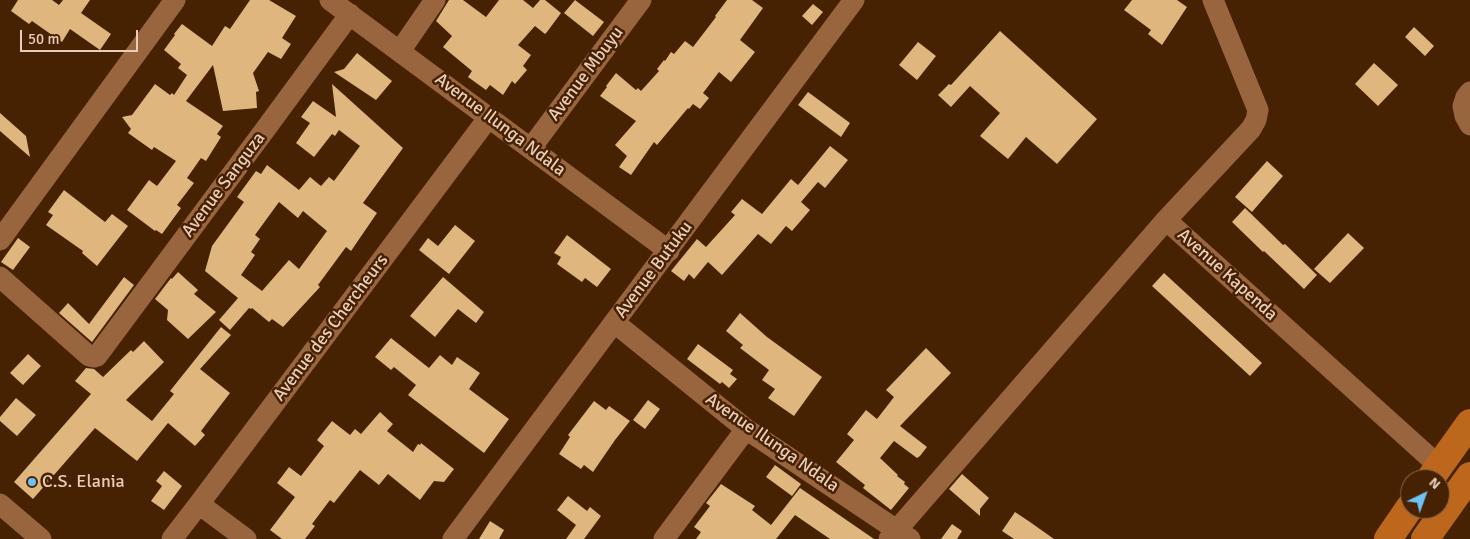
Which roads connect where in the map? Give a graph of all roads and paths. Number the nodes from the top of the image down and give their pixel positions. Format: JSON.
{"nodes":[{"id":1,"x":175,"y":0,"type":"edge"},
{"id":2,"x":330,"y":0,"type":"edge"},
{"id":3,"x":436,"y":0,"type":"edge"},
{"id":4,"x":641,"y":0,"type":"edge"},
{"id":5,"x":854,"y":0,"type":"edge"},
{"id":6,"x":1213,"y":0,"type":"edge"},
{"id":7,"x":350,"y":14,"type":"junction"},
{"id":8,"x":400,"y":51,"type":"junction"},
{"id":9,"x":1470,"y":92,"type":"edge"},
{"id":10,"x":489,"y":117,"type":"junction"},
{"id":11,"x":1470,"y":125,"type":"edge"},
{"id":12,"x":530,"y":148,"type":"junction"},
{"id":13,"x":1166,"y":220,"type":"junction"},
{"id":14,"x":0,"y":240,"type":"edge"},
{"id":15,"x":669,"y":251,"type":"junction"},
{"id":16,"x":0,"y":277,"type":"edge"},
{"id":17,"x":615,"y":323,"type":"junction"},
{"id":18,"x":1470,"y":423,"type":"edge"},
{"id":19,"x":746,"y":430,"type":"junction"},
{"id":20,"x":1431,"y":469,"type":"edge"},
{"id":21,"x":1436,"y":469,"type":"edge"},
{"id":22,"x":1470,"y":476,"type":"edge"},
{"id":23,"x":0,"y":504,"type":"edge"},
{"id":24,"x":199,"y":504,"type":"junction"},
{"id":25,"x":1402,"y":519,"type":"edge"},
{"id":26,"x":29,"y":535,"type":"edge"},
{"id":27,"x":898,"y":536,"type":"edge"},
{"id":28,"x":172,"y":539,"type":"edge"},
{"id":29,"x":246,"y":539,"type":"edge"},
{"id":30,"x":453,"y":539,"type":"edge"},
{"id":31,"x":664,"y":539,"type":"edge"},
{"id":32,"x":1388,"y":539,"type":"edge"},
{"id":33,"x":1426,"y":539,"type":"edge"}],
"edges":[{"from":1,"to":14,"type":"street"},
{"from":2,"to":7,"type":"street","name":"Avenue Ilunga Ndala"},
{"from":3,"to":8,"type":"street"},
{"from":4,"to":12,"type":"street","name":"Avenue Mbuyu"},
{"from":5,"to":15,"type":"street","name":"Avenue Butuku"},
{"from":6,"to":13,"type":"street","name":"Avenue Kapenda"},
{"from":7,"to":8,"type":"street","name":"Avenue Ilunga Ndala"},
{"from":7,"to":16,"type":"street","name":"Avenue Sanguza"},
{"from":8,"to":10,"type":"street","name":"Avenue Ilunga Ndala"},
{"from":9,"to":11,"type":"street"},
{"from":10,"to":12,"type":"street","name":"Avenue Ilunga Ndala"},
{"from":10,"to":24,"type":"street","name":"Avenue des Chercheurs"},
{"from":12,"to":15,"type":"street","name":"Avenue Ilunga Ndala"},
{"from":13,"to":20,"type":"street","name":"Avenue Kapenda"},
{"from":13,"to":27,"type":"street"},
{"from":15,"to":17,"type":"street","name":"Avenue Butuku"},
{"from":17,"to":19,"type":"street","name":"Avenue Ilunga Ndala"},
{"from":17,"to":30,"type":"street","name":"Avenue Butuku"},
{"from":18,"to":21,"type":"highway"},
{"from":19,"to":27,"type":"street","name":"Avenue Ilunga Ndala"},
{"from":19,"to":31,"type":"street"},
{"from":22,"to":33,"type":"highway"},
{"from":23,"to":26,"type":"street"},
{"from":24,"to":28,"type":"street","name":"Avenue des Chercheurs"},
{"from":24,"to":29,"type":"street"},
{"from":25,"to":32,"type":"highway"}]}
